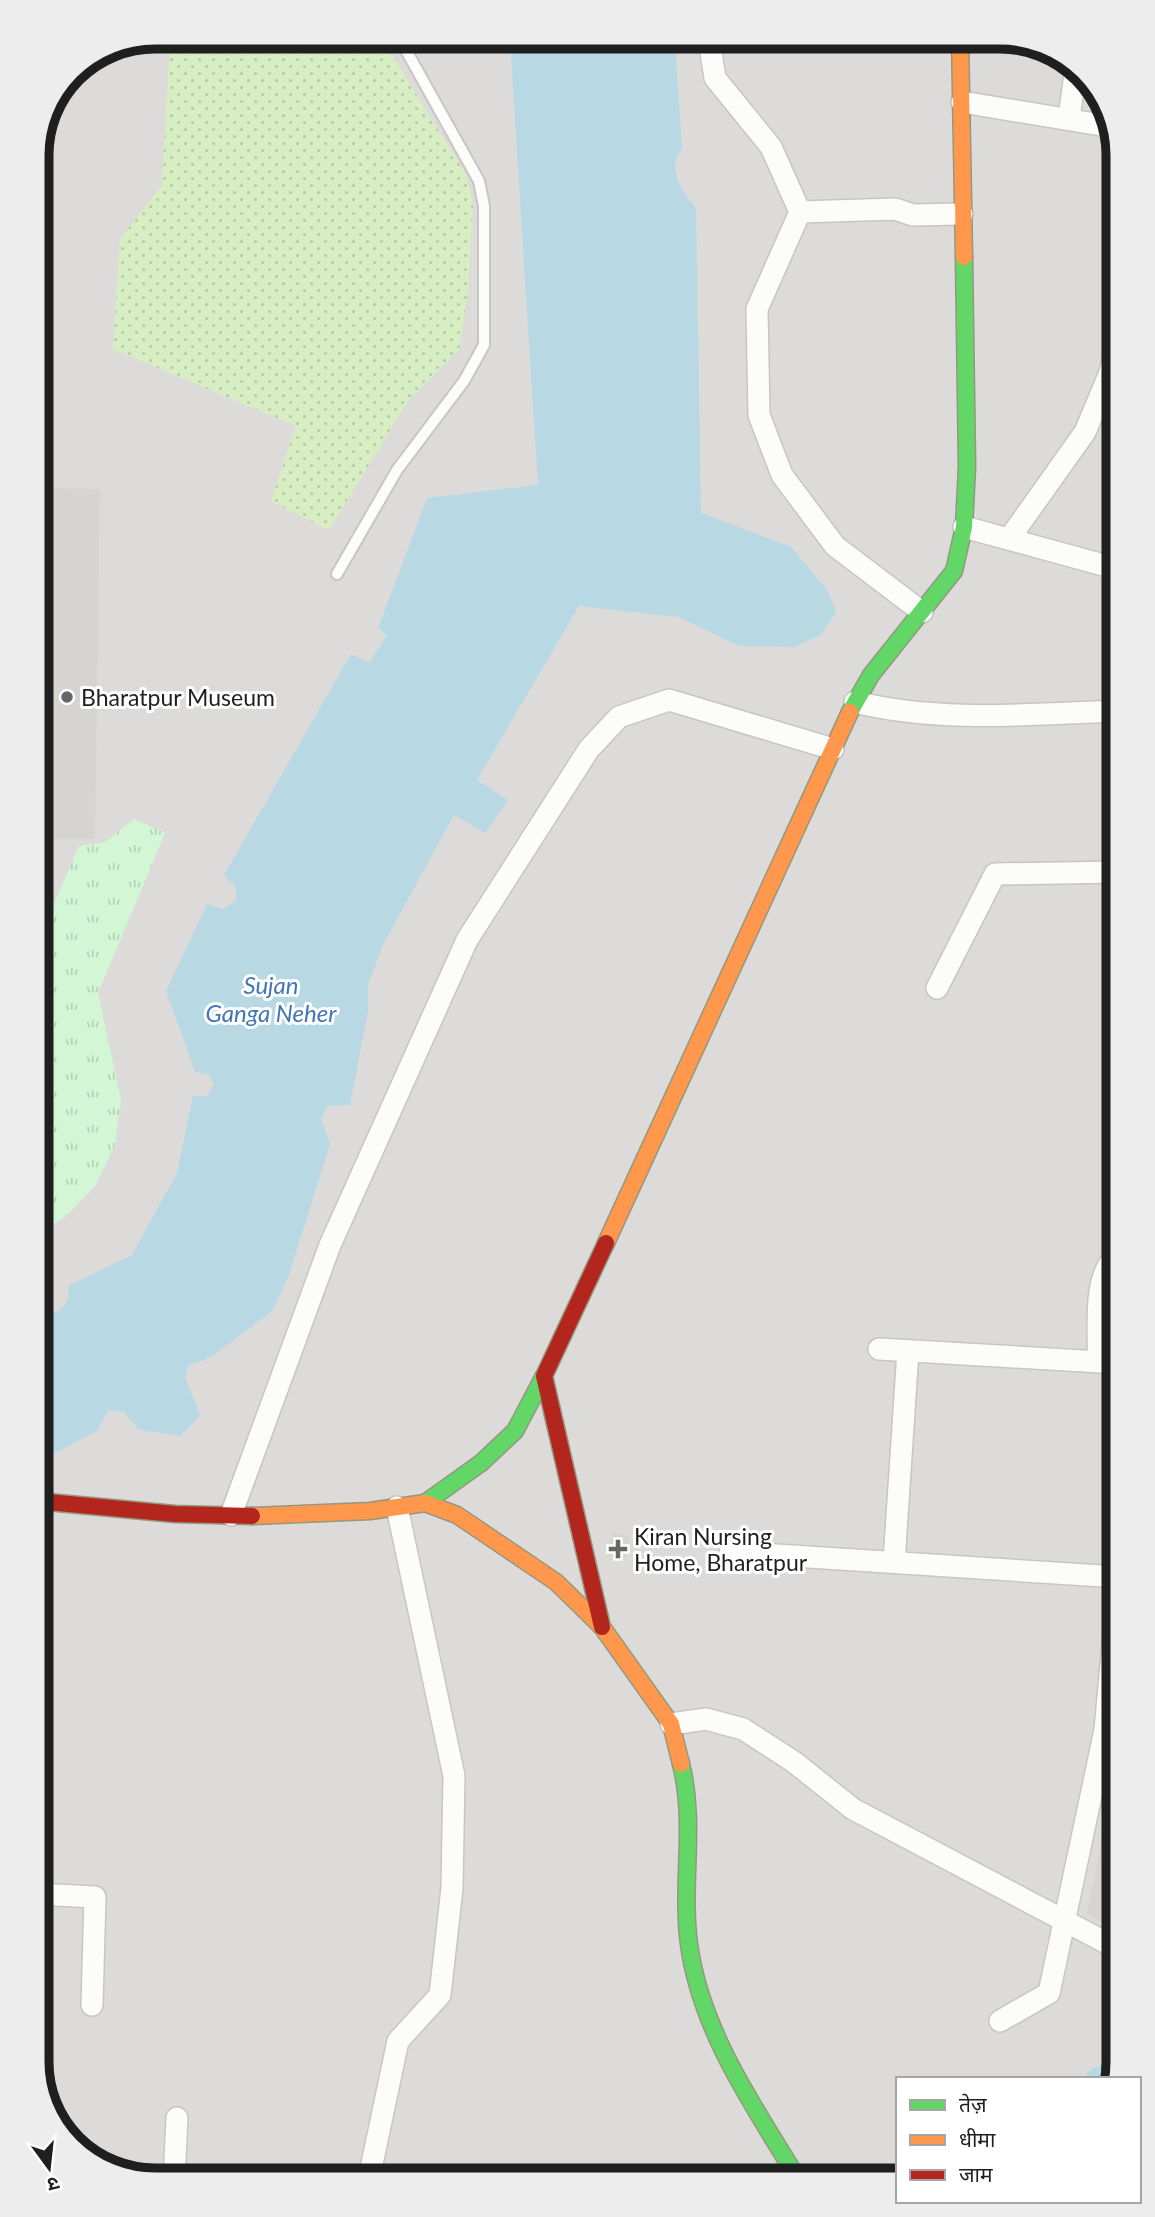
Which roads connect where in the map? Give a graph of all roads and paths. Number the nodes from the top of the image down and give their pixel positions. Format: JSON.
{"nodes":[{"id":1,"x":405,"y":49,"type":"edge"},
{"id":2,"x":710,"y":49,"type":"edge"},
{"id":3,"x":960,"y":49,"type":"edge"},
{"id":4,"x":1074,"y":79,"type":"edge"},
{"id":5,"x":962,"y":102,"type":"junction"},
{"id":6,"x":1069,"y":118,"type":"junction"},
{"id":7,"x":1101,"y":125,"type":"edge"},
{"id":8,"x":800,"y":212,"type":"junction"},
{"id":9,"x":962,"y":214,"type":"junction"},
{"id":10,"x":1106,"y":382,"type":"edge"},
{"id":11,"x":964,"y":527,"type":"junction"},
{"id":12,"x":1009,"y":539,"type":"junction"},
{"id":13,"x":1106,"y":566,"type":"edge"},
{"id":14,"x":337,"y":574,"type":"dead end"},
{"id":15,"x":922,"y":612,"type":"junction"},
{"id":16,"x":855,"y":702,"type":"junction"},
{"id":17,"x":1106,"y":710,"type":"edge"},
{"id":18,"x":833,"y":750,"type":"junction"},
{"id":19,"x":1106,"y":872,"type":"edge"},
{"id":20,"x":937,"y":988,"type":"dead end"},
{"id":21,"x":1106,"y":1267,"type":"edge"},
{"id":22,"x":1106,"y":1333,"type":"edge"},
{"id":23,"x":879,"y":1349,"type":"dead end"},
{"id":24,"x":908,"y":1351,"type":"junction"},
{"id":25,"x":1106,"y":1362,"type":"edge"},
{"id":26,"x":544,"y":1376,"type":"junction"},
{"id":27,"x":49,"y":1502,"type":"edge"},
{"id":28,"x":425,"y":1503,"type":"junction"},
{"id":29,"x":397,"y":1507,"type":"junction"},
{"id":30,"x":231,"y":1515,"type":"junction"},
{"id":31,"x":730,"y":1552,"type":"dead end"},
{"id":32,"x":894,"y":1562,"type":"junction"},
{"id":33,"x":1106,"y":1576,"type":"edge"},
{"id":34,"x":602,"y":1627,"type":"junction"},
{"id":35,"x":1106,"y":1719,"type":"edge"},
{"id":36,"x":671,"y":1724,"type":"junction"},
{"id":37,"x":49,"y":1895,"type":"edge"},
{"id":38,"x":1066,"y":1922,"type":"junction"},
{"id":39,"x":1106,"y":1943,"type":"edge"},
{"id":40,"x":92,"y":2005,"type":"dead end"},
{"id":41,"x":1000,"y":2021,"type":"dead end"},
{"id":42,"x":177,"y":2118,"type":"dead end"},
{"id":43,"x":175,"y":2168,"type":"edge"},
{"id":44,"x":371,"y":2168,"type":"edge"},
{"id":45,"x":791,"y":2168,"type":"edge"}],
"edges":[{"from":1,"to":14,"type":"lane"},
{"from":2,"to":8,"type":"street"},
{"from":3,"to":5,"type":"street"},
{"from":4,"to":6,"type":"street"},
{"from":5,"to":6,"type":"street"},
{"from":5,"to":9,"type":"street"},
{"from":6,"to":7,"type":"street"},
{"from":8,"to":9,"type":"street"},
{"from":8,"to":15,"type":"street"},
{"from":9,"to":11,"type":"street"},
{"from":10,"to":12,"type":"street"},
{"from":11,"to":12,"type":"street"},
{"from":11,"to":15,"type":"street"},
{"from":12,"to":13,"type":"street"},
{"from":15,"to":16,"type":"street"},
{"from":16,"to":17,"type":"street"},
{"from":16,"to":18,"type":"street"},
{"from":18,"to":26,"type":"street"},
{"from":18,"to":30,"type":"street"},
{"from":19,"to":20,"type":"street"},
{"from":21,"to":22,"type":"street"},
{"from":23,"to":24,"type":"street"},
{"from":24,"to":25,"type":"street"},
{"from":24,"to":32,"type":"street"},
{"from":26,"to":28,"type":"street"},
{"from":26,"to":34,"type":"street"},
{"from":27,"to":30,"type":"street"},
{"from":28,"to":29,"type":"street"},
{"from":28,"to":34,"type":"street"},
{"from":29,"to":30,"type":"street"},
{"from":29,"to":44,"type":"street"},
{"from":31,"to":32,"type":"street"},
{"from":32,"to":33,"type":"street"},
{"from":34,"to":36,"type":"street"},
{"from":35,"to":38,"type":"street"},
{"from":36,"to":38,"type":"street"},
{"from":36,"to":45,"type":"street"},
{"from":37,"to":40,"type":"street"},
{"from":38,"to":39,"type":"street"},
{"from":38,"to":41,"type":"street"},
{"from":42,"to":43,"type":"street"}]}
